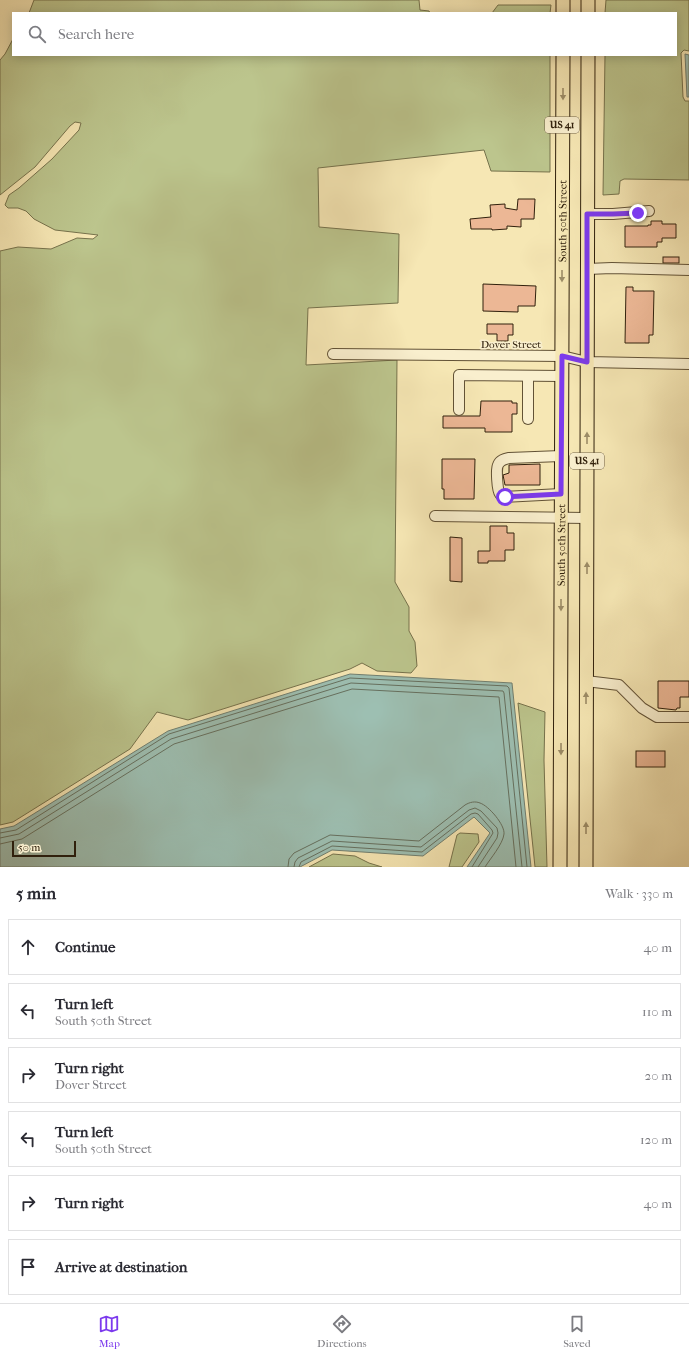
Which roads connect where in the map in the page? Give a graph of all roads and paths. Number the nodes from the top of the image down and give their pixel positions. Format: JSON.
{"nodes":[{"id":1,"x":563,"y":0,"type":"edge"},
{"id":2,"x":588,"y":0,"type":"edge"},
{"id":3,"x":563,"y":12,"type":"edge"},
{"id":4,"x":588,"y":12,"type":"edge"},
{"id":5,"x":563,"y":56,"type":"edge"},
{"id":6,"x":588,"y":56,"type":"edge"},
{"id":7,"x":649,"y":211,"type":"dead end"},
{"id":8,"x":587,"y":214,"type":"junction"},
{"id":9,"x":587,"y":269,"type":"junction"},
{"id":10,"x":689,"y":270,"type":"edge"},
{"id":11,"x":333,"y":354,"type":"dead end"},
{"id":12,"x":562,"y":356,"type":"junction"},
{"id":13,"x":587,"y":362,"type":"junction"},
{"id":14,"x":689,"y":364,"type":"edge"},
{"id":15,"x":528,"y":376,"type":"junction"},
{"id":16,"x":562,"y":376,"type":"junction"},
{"id":17,"x":459,"y":410,"type":"dead end"},
{"id":18,"x":528,"y":418,"type":"dead end"},
{"id":19,"x":561,"y":456,"type":"junction"},
{"id":20,"x":561,"y":494,"type":"junction"},
{"id":21,"x":435,"y":516,"type":"dead end"},
{"id":22,"x":561,"y":518,"type":"junction"},
{"id":23,"x":587,"y":518,"type":"junction"},
{"id":24,"x":586,"y":681,"type":"junction"},
{"id":25,"x":689,"y":717,"type":"edge"},
{"id":26,"x":560,"y":867,"type":"edge"},
{"id":27,"x":586,"y":867,"type":"edge"}],
"edges":[{"from":1,"to":3,"type":"main road"},
{"from":2,"to":4,"type":"main road"},
{"from":5,"to":12,"type":"main road","name":"South 50th Street","number":"US 41","one_way":true},
{"from":6,"to":8,"type":"main road","number":"US 41"},
{"from":7,"to":8,"type":"street"},
{"from":8,"to":9,"type":"main road","number":"US 41"},
{"from":9,"to":10,"type":"street"},
{"from":9,"to":13,"type":"main road","number":"US 41"},
{"from":11,"to":12,"type":"street","name":"Dover Street"},
{"from":12,"to":13,"type":"street","name":"Dover Street"},
{"from":12,"to":16,"type":"main road","name":"South 50th Street","number":"US 41"},
{"from":13,"to":14,"type":"street","name":"Dover Street"},
{"from":23,"to":13,"type":"main road","number":"US 41","one_way":true},
{"from":15,"to":16,"type":"street"},
{"from":15,"to":17,"type":"street"},
{"from":15,"to":18,"type":"street"},
{"from":16,"to":19,"type":"main road","name":"South 50th Street","number":"US 41"},
{"from":19,"to":20,"type":"main road","name":"South 50th Street","number":"US 41"},
{"from":19,"to":20,"type":"street"},
{"from":20,"to":22,"type":"main road","name":"South 50th Street","number":"US 41"},
{"from":21,"to":22,"type":"street"},
{"from":22,"to":23,"type":"street"},
{"from":22,"to":26,"type":"main road","name":"South 50th Street","number":"US 41","one_way":true},
{"from":24,"to":23,"type":"main road","number":"US 41","one_way":true},
{"from":24,"to":25,"type":"street"},
{"from":27,"to":24,"type":"main road","number":"US 41","one_way":true}]}
